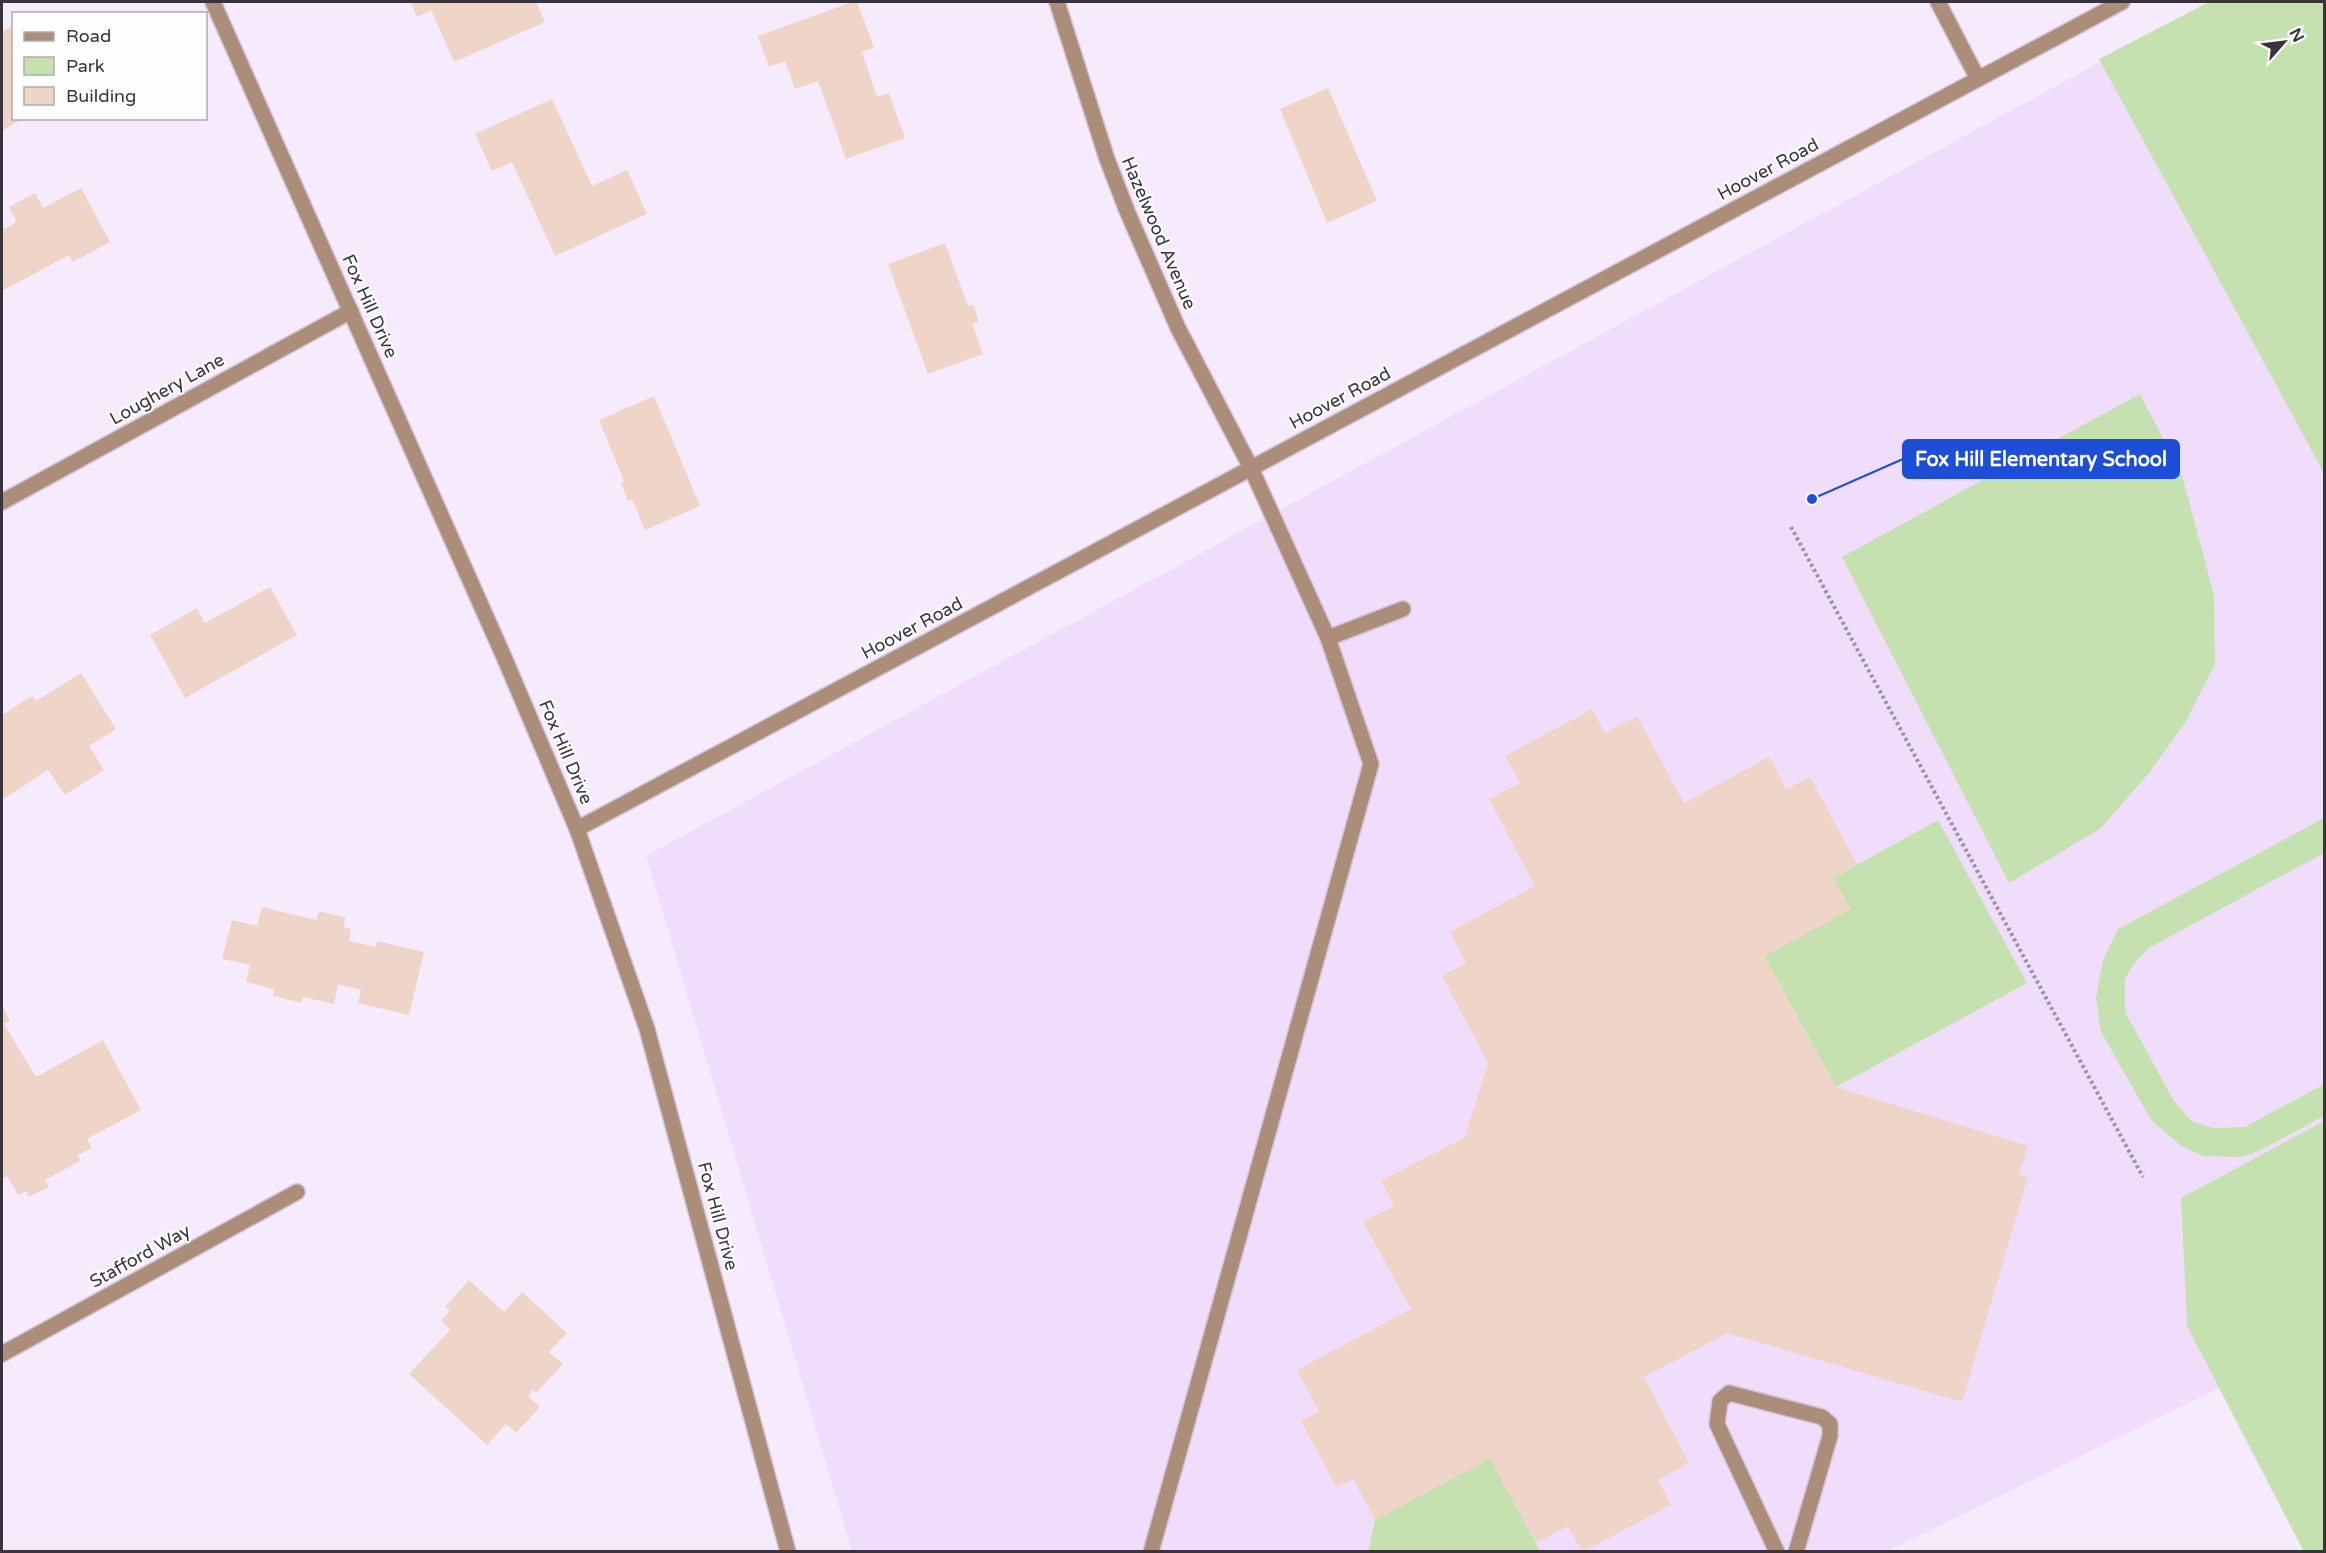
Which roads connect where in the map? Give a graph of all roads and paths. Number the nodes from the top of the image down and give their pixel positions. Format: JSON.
{"nodes":[{"id":1,"x":213,"y":2,"type":"edge"},
{"id":2,"x":1057,"y":2,"type":"edge"},
{"id":3,"x":1938,"y":2,"type":"edge"},
{"id":4,"x":2122,"y":2,"type":"edge"},
{"id":5,"x":1978,"y":79,"type":"junction"},
{"id":6,"x":351,"y":311,"type":"junction"},
{"id":7,"x":1251,"y":468,"type":"junction"},
{"id":8,"x":2,"y":502,"type":"edge"},
{"id":9,"x":1791,"y":527,"type":"dead end"},
{"id":10,"x":1403,"y":609,"type":"dead end"},
{"id":11,"x":1328,"y":638,"type":"junction"},
{"id":12,"x":577,"y":829,"type":"junction"},
{"id":13,"x":2143,"y":1177,"type":"dead end"},
{"id":14,"x":297,"y":1192,"type":"dead end"},
{"id":15,"x":2,"y":1354,"type":"edge"},
{"id":16,"x":788,"y":1551,"type":"edge"},
{"id":17,"x":1151,"y":1551,"type":"edge"},
{"id":18,"x":1777,"y":1551,"type":"edge"},
{"id":19,"x":1796,"y":1551,"type":"edge"}],
"edges":[{"from":1,"to":6,"type":"street","name":"Fox Hill Drive"},
{"from":2,"to":7,"type":"street","name":"Hazelwood Avenue"},
{"from":3,"to":5,"type":"street"},
{"from":4,"to":5,"type":"street","name":"Hoover Road"},
{"from":5,"to":7,"type":"street","name":"Hoover Road"},
{"from":6,"to":8,"type":"street","name":"Loughery Lane"},
{"from":6,"to":12,"type":"street","name":"Fox Hill Drive"},
{"from":7,"to":11,"type":"street","name":"Hazelwood Avenue"},
{"from":7,"to":12,"type":"street","name":"Hoover Road"},
{"from":9,"to":13,"type":"path"},
{"from":10,"to":11,"type":"street"},
{"from":11,"to":17,"type":"street","name":"Hazelwood Avenue"},
{"from":12,"to":16,"type":"street","name":"Fox Hill Drive"},
{"from":14,"to":15,"type":"street","name":"Stafford Way"},
{"from":18,"to":19,"type":"street"}]}
